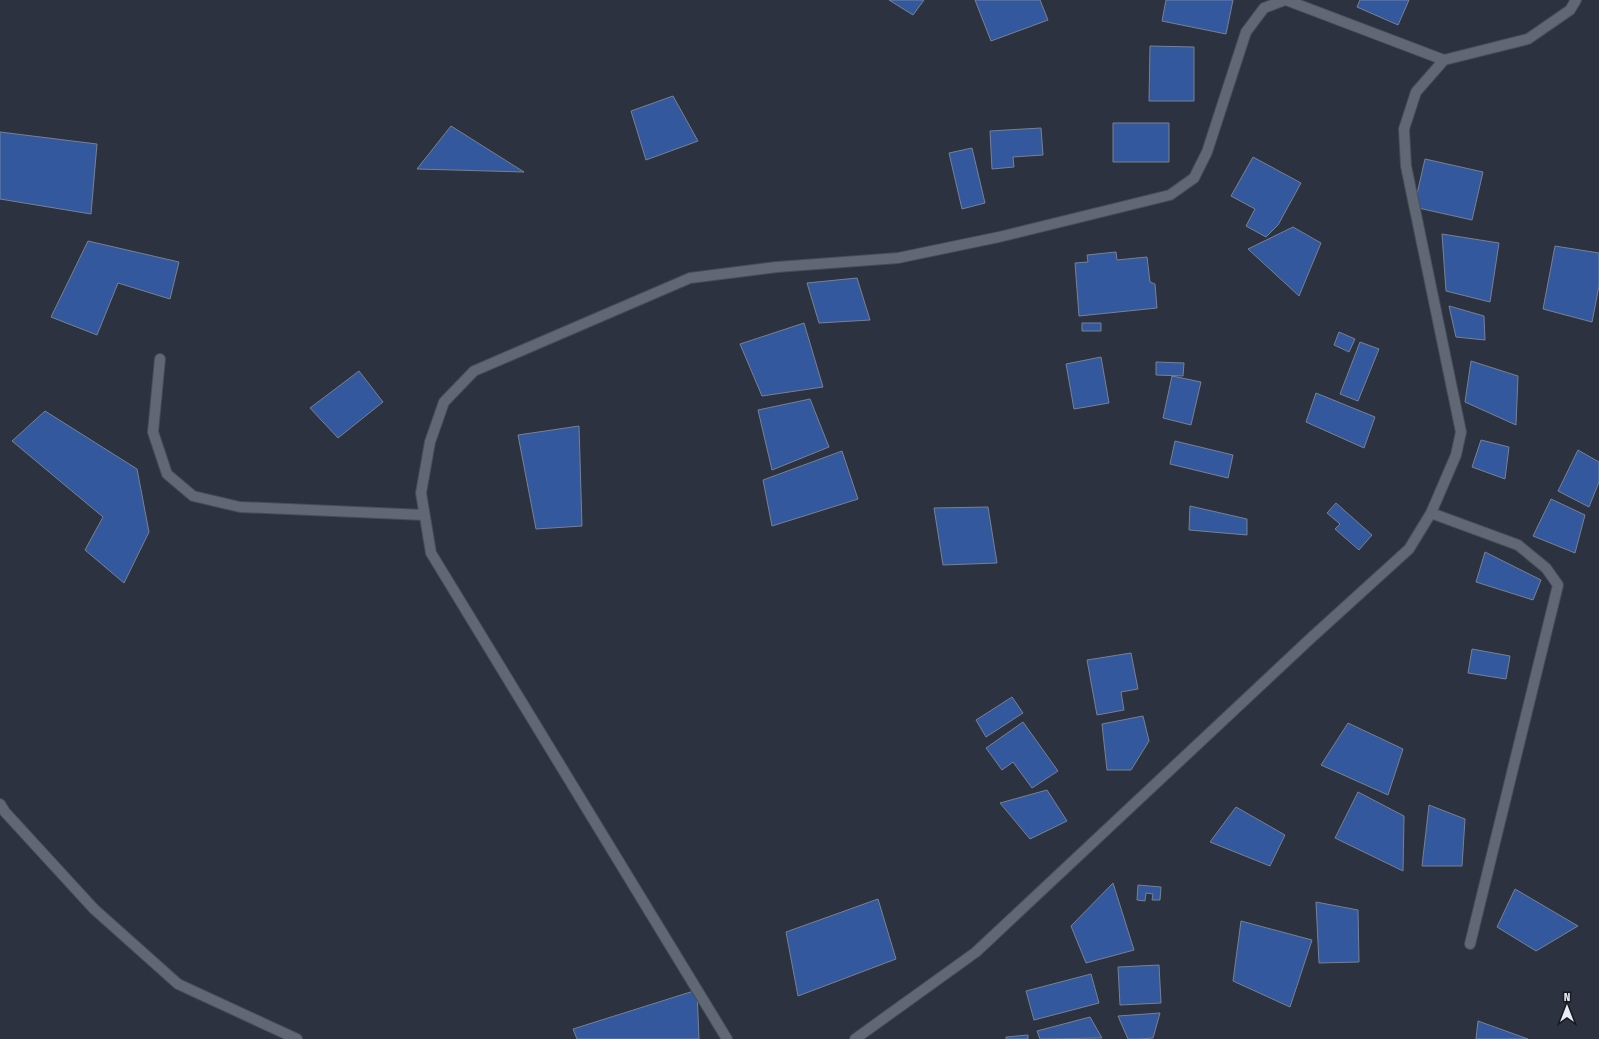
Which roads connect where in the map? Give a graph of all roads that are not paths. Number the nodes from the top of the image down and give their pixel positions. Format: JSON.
{"nodes":[{"id":1,"x":1286,"y":0,"type":"edge"},
{"id":2,"x":1576,"y":0,"type":"edge"},
{"id":3,"x":1444,"y":60,"type":"junction"},
{"id":4,"x":160,"y":359,"type":"dead end"},
{"id":5,"x":1431,"y":513,"type":"junction"},
{"id":6,"x":424,"y":515,"type":"junction"},
{"id":7,"x":0,"y":804,"type":"edge"},
{"id":8,"x":1470,"y":944,"type":"dead end"},
{"id":9,"x":297,"y":1039,"type":"edge"},
{"id":10,"x":727,"y":1039,"type":"edge"},
{"id":11,"x":855,"y":1039,"type":"edge"}],
"edges":[{"from":1,"to":3,"type":"street"},
{"from":1,"to":6,"type":"street"},
{"from":2,"to":3,"type":"street"},
{"from":3,"to":5,"type":"street"},
{"from":4,"to":6,"type":"street"},
{"from":5,"to":8,"type":"street"},
{"from":5,"to":11,"type":"street"},
{"from":6,"to":10,"type":"street"},
{"from":7,"to":9,"type":"street"}]}
